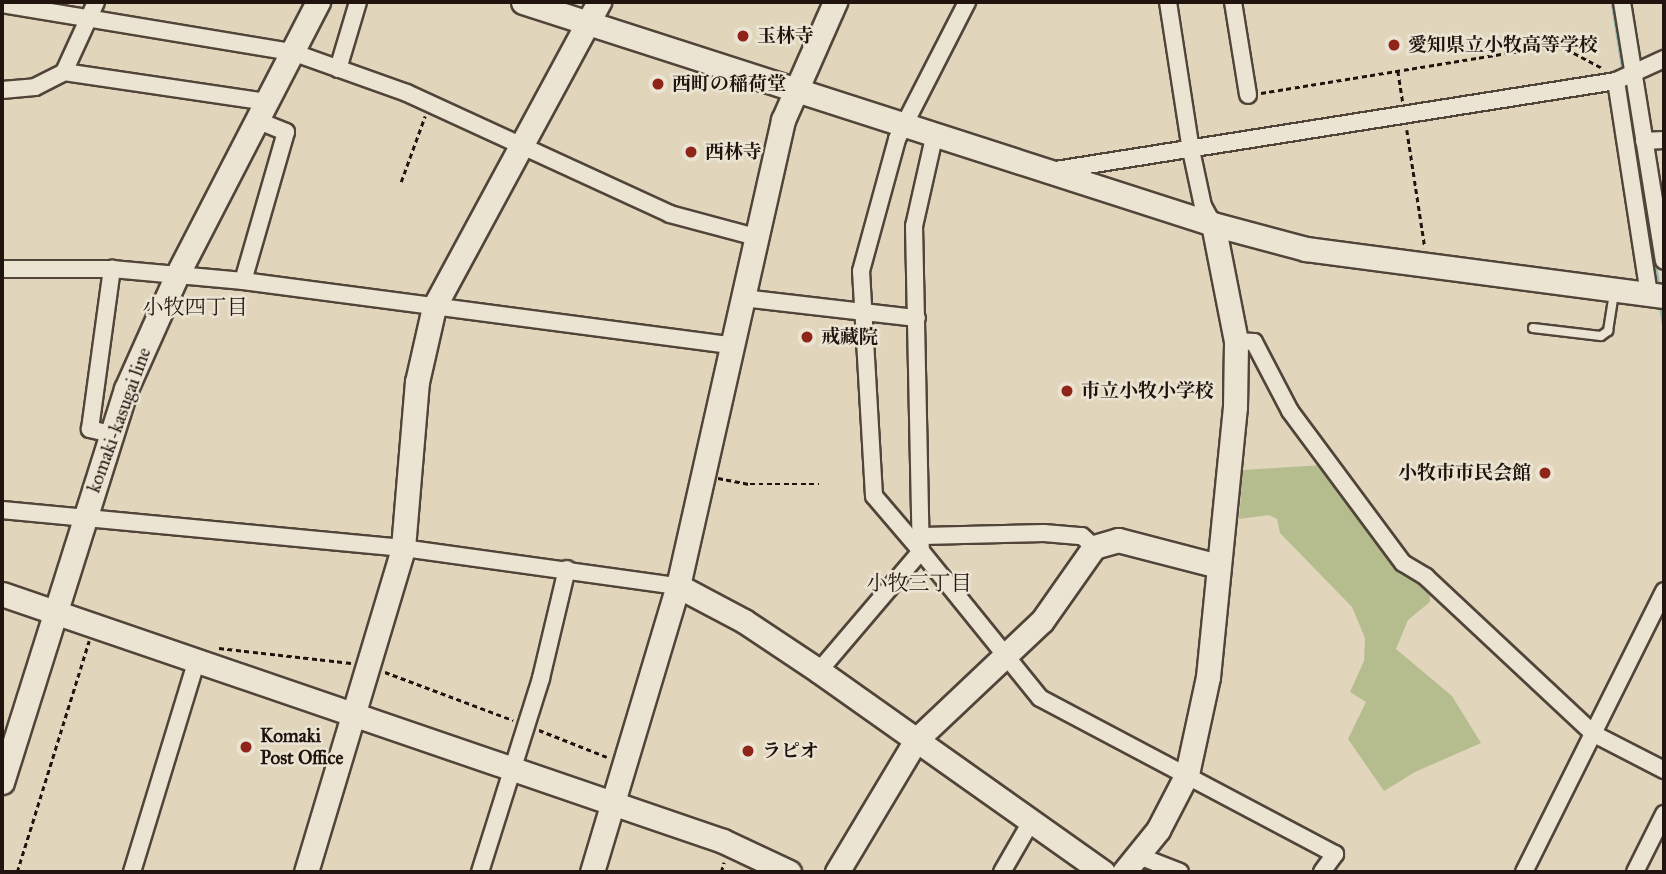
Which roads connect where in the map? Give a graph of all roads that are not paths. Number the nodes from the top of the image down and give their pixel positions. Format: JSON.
{"nodes":[{"id":1,"x":96,"y":2,"type":"edge"},
{"id":2,"x":318,"y":2,"type":"edge"},
{"id":3,"x":358,"y":2,"type":"edge"},
{"id":4,"x":523,"y":2,"type":"edge"},
{"id":5,"x":835,"y":2,"type":"edge"},
{"id":6,"x":967,"y":2,"type":"edge"},
{"id":7,"x":1168,"y":2,"type":"edge"},
{"id":8,"x":1233,"y":2,"type":"edge"},
{"id":9,"x":1622,"y":2,"type":"edge"},
{"id":10,"x":2,"y":4,"type":"edge"},
{"id":11,"x":594,"y":12,"type":"edge"},
{"id":12,"x":87,"y":17,"type":"junction"},
{"id":13,"x":292,"y":52,"type":"junction"},
{"id":14,"x":1664,"y":59,"type":"edge"},
{"id":15,"x":338,"y":69,"type":"junction"},
{"id":16,"x":64,"y":72,"type":"junction"},
{"id":17,"x":1634,"y":76,"type":"junction"},
{"id":18,"x":1616,"y":81,"type":"junction"},
{"id":19,"x":2,"y":90,"type":"edge"},
{"id":20,"x":794,"y":90,"type":"junction"},
{"id":21,"x":1248,"y":95,"type":"road end"},
{"id":22,"x":263,"y":111,"type":"junction"},
{"id":23,"x":904,"y":123,"type":"junction"},
{"id":24,"x":935,"y":133,"type":"junction"},
{"id":25,"x":1664,"y":140,"type":"edge"},
{"id":26,"x":1644,"y":141,"type":"junction"},
{"id":27,"x":519,"y":147,"type":"junction"},
{"id":28,"x":1191,"y":150,"type":"junction"},
{"id":29,"x":1051,"y":171,"type":"junction"},
{"id":30,"x":1213,"y":224,"type":"junction"},
{"id":31,"x":756,"y":237,"type":"junction"},
{"id":32,"x":1664,"y":261,"type":"edge"},
{"id":33,"x":2,"y":269,"type":"edge"},
{"id":34,"x":112,"y":269,"type":"junction"},
{"id":35,"x":177,"y":275,"type":"junction"},
{"id":36,"x":243,"y":281,"type":"junction"},
{"id":37,"x":1615,"y":290,"type":"junction"},
{"id":38,"x":1658,"y":295,"type":"edge"},
{"id":39,"x":743,"y":298,"type":"junction"},
{"id":40,"x":434,"y":307,"type":"junction"},
{"id":41,"x":862,"y":314,"type":"junction"},
{"id":42,"x":917,"y":318,"type":"junction"},
{"id":43,"x":1533,"y":328,"type":"dead end"},
{"id":44,"x":1236,"y":341,"type":"junction"},
{"id":45,"x":732,"y":345,"type":"junction"},
{"id":46,"x":111,"y":434,"type":"junction"},
{"id":47,"x":2,"y":510,"type":"edge"},
{"id":48,"x":83,"y":517,"type":"junction"},
{"id":49,"x":922,"y":544,"type":"junction"},
{"id":50,"x":1094,"y":547,"type":"junction"},
{"id":51,"x":403,"y":548,"type":"junction"},
{"id":52,"x":1218,"y":566,"type":"junction"},
{"id":53,"x":567,"y":569,"type":"junction"},
{"id":54,"x":678,"y":586,"type":"junction"},
{"id":55,"x":1664,"y":591,"type":"edge"},
{"id":56,"x":2,"y":594,"type":"edge"},
{"id":57,"x":56,"y":611,"type":"junction"},
{"id":58,"x":1660,"y":611,"type":"edge"},
{"id":59,"x":1003,"y":654,"type":"junction"},
{"id":60,"x":203,"y":662,"type":"junction"},
{"id":61,"x":819,"y":671,"type":"junction"},
{"id":62,"x":356,"y":714,"type":"junction"},
{"id":63,"x":1594,"y":734,"type":"junction"},
{"id":64,"x":916,"y":740,"type":"junction"},
{"id":65,"x":513,"y":768,"type":"junction"},
{"id":66,"x":1664,"y":770,"type":"edge"},
{"id":67,"x":1187,"y":774,"type":"junction"},
{"id":68,"x":2,"y":782,"type":"edge"},
{"id":69,"x":613,"y":803,"type":"junction"},
{"id":70,"x":1664,"y":814,"type":"edge"},
{"id":71,"x":1032,"y":820,"type":"junction"},
{"id":72,"x":1132,"y":864,"type":"edge"},
{"id":73,"x":132,"y":872,"type":"edge"},
{"id":74,"x":306,"y":872,"type":"edge"},
{"id":75,"x":480,"y":872,"type":"edge"},
{"id":76,"x":592,"y":872,"type":"edge"},
{"id":77,"x":789,"y":872,"type":"edge"},
{"id":78,"x":837,"y":872,"type":"edge"},
{"id":79,"x":1002,"y":872,"type":"edge"},
{"id":80,"x":1103,"y":872,"type":"edge"},
{"id":81,"x":1180,"y":872,"type":"edge"},
{"id":82,"x":1322,"y":872,"type":"edge"},
{"id":83,"x":1524,"y":872,"type":"edge"},
{"id":84,"x":1635,"y":872,"type":"edge"}],
"edges":[{"from":1,"to":12,"type":"street"},
{"from":2,"to":13,"type":"street","name":"komaki-kasugai line"},
{"from":3,"to":15,"type":"street"},
{"from":4,"to":11,"type":"street"},
{"from":5,"to":20,"type":"street"},
{"from":6,"to":23,"type":"street"},
{"from":7,"to":28,"type":"street"},
{"from":8,"to":21,"type":"street"},
{"from":9,"to":17,"type":"street"},
{"from":10,"to":12,"type":"street"},
{"from":11,"to":20,"type":"street"},
{"from":11,"to":27,"type":"street"},
{"from":12,"to":13,"type":"street"},
{"from":12,"to":16,"type":"street"},
{"from":13,"to":15,"type":"street"},
{"from":13,"to":22,"type":"street","name":"komaki-kasugai line"},
{"from":14,"to":17,"type":"street"},
{"from":15,"to":27,"type":"street"},
{"from":16,"to":19,"type":"street"},
{"from":16,"to":22,"type":"street"},
{"from":17,"to":18,"type":"street"},
{"from":17,"to":26,"type":"street"},
{"from":18,"to":28,"type":"street"},
{"from":18,"to":38,"type":"street"},
{"from":20,"to":23,"type":"street"},
{"from":20,"to":31,"type":"street"},
{"from":22,"to":35,"type":"street","name":"komaki-kasugai line"},
{"from":22,"to":36,"type":"street"},
{"from":23,"to":24,"type":"street"},
{"from":23,"to":41,"type":"street"},
{"from":24,"to":29,"type":"street"},
{"from":24,"to":42,"type":"street"},
{"from":25,"to":26,"type":"street"},
{"from":26,"to":32,"type":"street"},
{"from":27,"to":31,"type":"street"},
{"from":27,"to":40,"type":"street"},
{"from":28,"to":29,"type":"street"},
{"from":28,"to":30,"type":"street"},
{"from":29,"to":30,"type":"street"},
{"from":30,"to":37,"type":"street"},
{"from":30,"to":44,"type":"street"},
{"from":31,"to":39,"type":"street"},
{"from":33,"to":34,"type":"street"},
{"from":34,"to":35,"type":"street"},
{"from":34,"to":46,"type":"street"},
{"from":35,"to":36,"type":"street"},
{"from":35,"to":46,"type":"street","name":"komaki-kasugai line"},
{"from":36,"to":40,"type":"street"},
{"from":37,"to":38,"type":"street"},
{"from":37,"to":43,"type":"lane"},
{"from":39,"to":41,"type":"street"},
{"from":39,"to":45,"type":"street"},
{"from":40,"to":45,"type":"street"},
{"from":40,"to":51,"type":"street"},
{"from":41,"to":42,"type":"street"},
{"from":41,"to":49,"type":"street"},
{"from":42,"to":49,"type":"street"},
{"from":44,"to":52,"type":"street"},
{"from":44,"to":63,"type":"street"},
{"from":45,"to":54,"type":"street"},
{"from":46,"to":48,"type":"street","name":"komaki-kasugai line"},
{"from":47,"to":48,"type":"street"},
{"from":48,"to":51,"type":"street"},
{"from":48,"to":57,"type":"street","name":"komaki-kasugai line"},
{"from":49,"to":50,"type":"street"},
{"from":49,"to":59,"type":"street"},
{"from":49,"to":61,"type":"street"},
{"from":50,"to":52,"type":"street"},
{"from":50,"to":59,"type":"street"},
{"from":51,"to":53,"type":"street"},
{"from":51,"to":62,"type":"street"},
{"from":52,"to":67,"type":"street"},
{"from":53,"to":54,"type":"street"},
{"from":53,"to":65,"type":"street"},
{"from":54,"to":61,"type":"street"},
{"from":54,"to":69,"type":"street"},
{"from":55,"to":58,"type":"street"},
{"from":56,"to":57,"type":"street"},
{"from":57,"to":60,"type":"street"},
{"from":57,"to":68,"type":"street","name":"komaki-kasugai line"},
{"from":58,"to":63,"type":"street"},
{"from":59,"to":64,"type":"street"},
{"from":59,"to":67,"type":"street"},
{"from":60,"to":62,"type":"street"},
{"from":60,"to":73,"type":"street"},
{"from":61,"to":64,"type":"street"},
{"from":62,"to":65,"type":"street"},
{"from":62,"to":74,"type":"street"},
{"from":63,"to":66,"type":"street"},
{"from":63,"to":83,"type":"street"},
{"from":64,"to":71,"type":"street"},
{"from":64,"to":78,"type":"street"},
{"from":65,"to":69,"type":"street"},
{"from":65,"to":75,"type":"street"},
{"from":67,"to":72,"type":"street"},
{"from":67,"to":82,"type":"street"},
{"from":69,"to":76,"type":"street"},
{"from":69,"to":77,"type":"street"},
{"from":70,"to":84,"type":"street"},
{"from":71,"to":79,"type":"street"},
{"from":71,"to":80,"type":"street"},
{"from":72,"to":81,"type":"street"}]}
